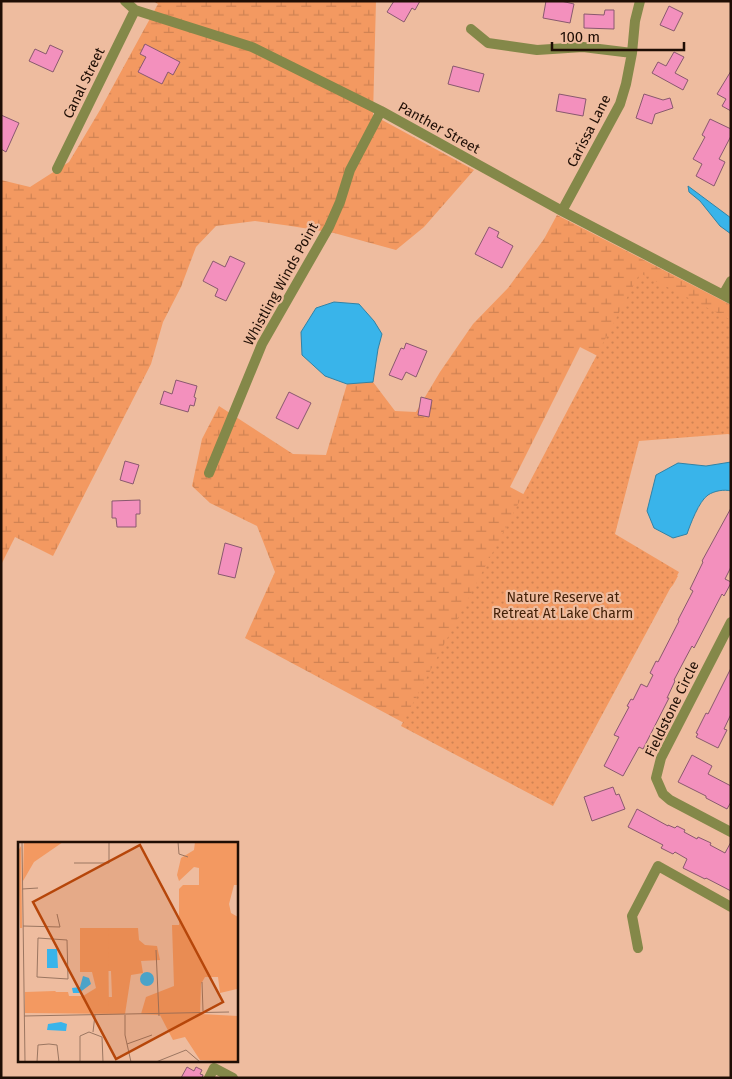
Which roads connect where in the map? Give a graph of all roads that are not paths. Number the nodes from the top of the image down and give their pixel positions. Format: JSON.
{"nodes":[{"id":1,"x":125,"y":1,"type":"edge"},
{"id":2,"x":640,"y":1,"type":"edge"},
{"id":3,"x":135,"y":10,"type":"junction"},
{"id":4,"x":471,"y":29,"type":"dead end"},
{"id":5,"x":632,"y":53,"type":"junction"},
{"id":6,"x":381,"y":112,"type":"junction"},
{"id":7,"x":57,"y":169,"type":"dead end"},
{"id":8,"x":562,"y":211,"type":"junction"},
{"id":9,"x":731,"y":281,"type":"edge"},
{"id":10,"x":727,"y":297,"type":"edge"},
{"id":11,"x":210,"y":473,"type":"dead end"},
{"id":12,"x":731,"y":622,"type":"edge"},
{"id":13,"x":731,"y":832,"type":"edge"},
{"id":14,"x":731,"y":907,"type":"edge"},
{"id":15,"x":638,"y":948,"type":"dead end"},
{"id":16,"x":209,"y":1078,"type":"edge"},
{"id":17,"x":233,"y":1078,"type":"edge"}],
"edges":[{"from":1,"to":3,"type":"street","name":"Panther Street"},
{"from":2,"to":5,"type":"street","name":"Carissa Lane"},
{"from":3,"to":6,"type":"street","name":"Panther Street"},
{"from":3,"to":7,"type":"street","name":"Canal Street"},
{"from":4,"to":5,"type":"street"},
{"from":5,"to":8,"type":"street","name":"Carissa Lane"},
{"from":6,"to":8,"type":"street","name":"Panther Street"},
{"from":6,"to":11,"type":"street","name":"Whistling Winds Point"},
{"from":8,"to":10,"type":"street","name":"Panther Street"},
{"from":9,"to":10,"type":"street"},
{"from":12,"to":13,"type":"street","name":"Fieldstone Circle"},
{"from":14,"to":15,"type":"street"},
{"from":16,"to":17,"type":"street"}]}
